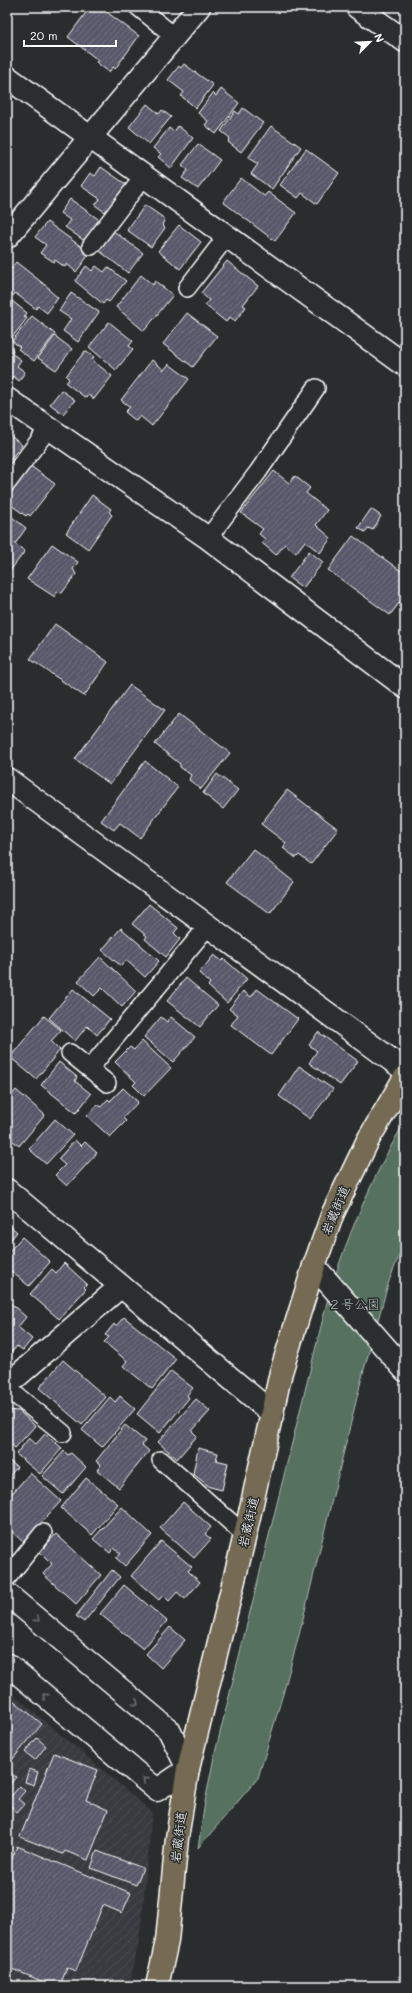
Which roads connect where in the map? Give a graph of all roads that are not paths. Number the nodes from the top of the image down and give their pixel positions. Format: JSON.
{"nodes":[{"id":1,"x":138,"y":7,"type":"edge"},
{"id":2,"x":199,"y":7,"type":"edge"},
{"id":3,"x":357,"y":7,"type":"edge"},
{"id":4,"x":174,"y":36,"type":"junction"},
{"id":5,"x":405,"y":41,"type":"edge"},
{"id":6,"x":7,"y":76,"type":"edge"},
{"id":7,"x":90,"y":137,"type":"junction"},
{"id":8,"x":144,"y":176,"type":"junction"},
{"id":9,"x":227,"y":236,"type":"junction"},
{"id":10,"x":7,"y":237,"type":"edge"},
{"id":11,"x":91,"y":246,"type":"dead end"},
{"id":12,"x":187,"y":288,"type":"dead end"},
{"id":13,"x":405,"y":365,"type":"edge"},
{"id":14,"x":316,"y":388,"type":"dead end"},
{"id":15,"x":7,"y":399,"type":"edge"},
{"id":16,"x":48,"y":428,"type":"junction"},
{"id":17,"x":7,"y":483,"type":"edge"},
{"id":18,"x":208,"y":538,"type":"junction"},
{"id":19,"x":405,"y":687,"type":"edge"},
{"id":20,"x":7,"y":779,"type":"edge"},
{"id":21,"x":208,"y":926,"type":"junction"},
{"id":22,"x":70,"y":1053,"type":"dead end"},
{"id":23,"x":90,"y":1068,"type":"junction"},
{"id":24,"x":405,"y":1070,"type":"edge"},
{"id":25,"x":405,"y":1077,"type":"edge"},
{"id":26,"x":107,"y":1083,"type":"dead end"},
{"id":27,"x":7,"y":1190,"type":"edge"},
{"id":28,"x":314,"y":1266,"type":"junction"},
{"id":29,"x":122,"y":1286,"type":"junction"},
{"id":30,"x":405,"y":1370,"type":"edge"},
{"id":31,"x":7,"y":1385,"type":"edge"},
{"id":32,"x":7,"y":1388,"type":"edge"},
{"id":33,"x":273,"y":1414,"type":"junction"},
{"id":34,"x":63,"y":1433,"type":"dead end"},
{"id":35,"x":161,"y":1460,"type":"dead end"},
{"id":36,"x":43,"y":1533,"type":"dead end"},
{"id":37,"x":246,"y":1535,"type":"junction"},
{"id":38,"x":7,"y":1578,"type":"edge"},
{"id":39,"x":7,"y":1594,"type":"edge"},
{"id":40,"x":7,"y":1664,"type":"edge"},
{"id":41,"x":188,"y":1769,"type":"junction"},
{"id":42,"x":157,"y":1986,"type":"edge"}],
"edges":[{"from":1,"to":4,"type":"lane"},
{"from":2,"to":4,"type":"street"},
{"from":3,"to":5,"type":"street"},
{"from":4,"to":7,"type":"street"},
{"from":6,"to":7,"type":"street"},
{"from":7,"to":8,"type":"street"},
{"from":7,"to":10,"type":"street"},
{"from":8,"to":9,"type":"street"},
{"from":8,"to":11,"type":"lane"},
{"from":9,"to":12,"type":"lane"},
{"from":9,"to":13,"type":"street"},
{"from":14,"to":18,"type":"lane"},
{"from":15,"to":16,"type":"street"},
{"from":16,"to":17,"type":"lane"},
{"from":16,"to":18,"type":"street"},
{"from":18,"to":19,"type":"street"},
{"from":20,"to":21,"type":"street"},
{"from":21,"to":23,"type":"lane"},
{"from":21,"to":24,"type":"street"},
{"from":22,"to":23,"type":"lane"},
{"from":23,"to":26,"type":"lane"},
{"from":25,"to":28,"type":"main road","name":"岩蔵街道"},
{"from":27,"to":29,"type":"street"},
{"from":28,"to":30,"type":"street"},
{"from":28,"to":33,"type":"main road","name":"岩蔵街道"},
{"from":29,"to":31,"type":"street"},
{"from":29,"to":33,"type":"street"},
{"from":32,"to":34,"type":"lane"},
{"from":33,"to":37,"type":"main road","name":"岩蔵街道"},
{"from":35,"to":37,"type":"lane"},
{"from":36,"to":38,"type":"lane"},
{"from":37,"to":41,"type":"main road","name":"岩蔵街道"},
{"from":39,"to":41,"type":"street","one_way":true},
{"from":41,"to":40,"type":"street","one_way":true},
{"from":41,"to":42,"type":"main road","name":"岩蔵街道"}]}
